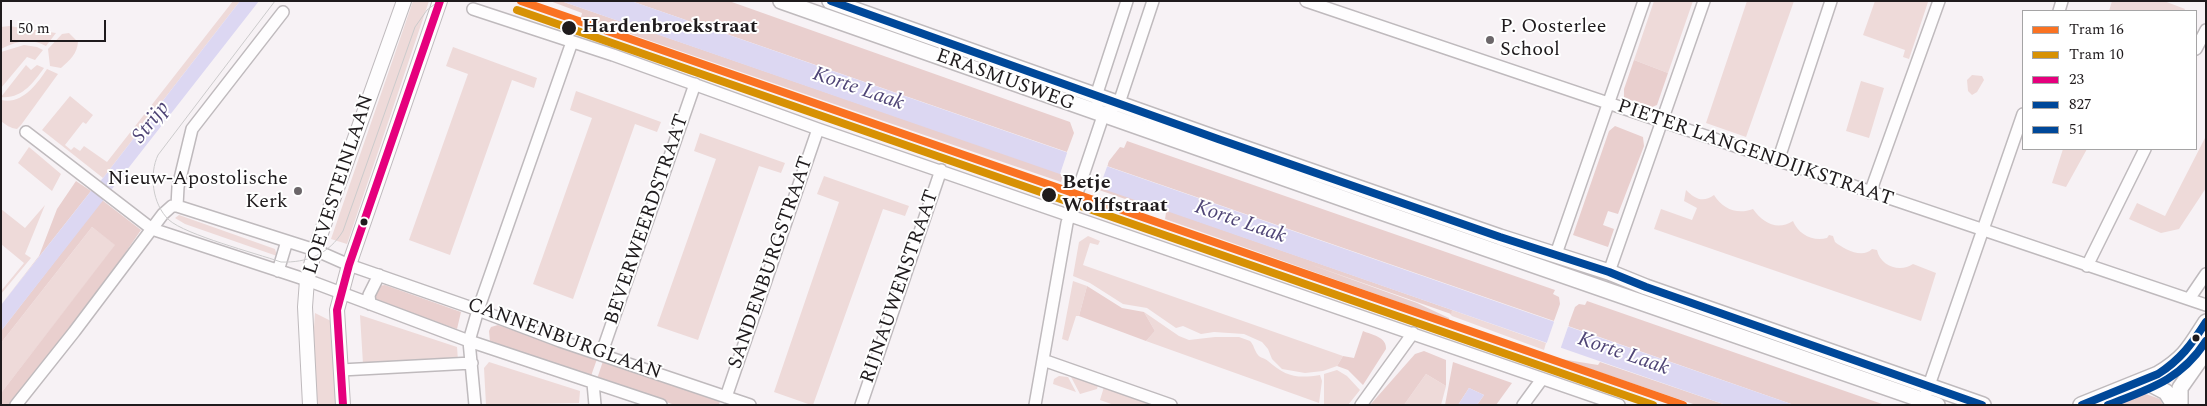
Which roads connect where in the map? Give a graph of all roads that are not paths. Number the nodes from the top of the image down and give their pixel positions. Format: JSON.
{"nodes":[{"id":1,"x":404,"y":1,"type":"edge"},
{"id":2,"x":440,"y":1,"type":"edge"},
{"id":3,"x":782,"y":1,"type":"edge"},
{"id":4,"x":830,"y":1,"type":"edge"},
{"id":5,"x":1127,"y":1,"type":"edge"},
{"id":6,"x":1153,"y":1,"type":"edge"},
{"id":7,"x":1306,"y":1,"type":"edge"},
{"id":8,"x":1644,"y":1,"type":"edge"},
{"id":9,"x":1704,"y":1,"type":"edge"},
{"id":10,"x":1831,"y":1,"type":"edge"},
{"id":11,"x":1939,"y":1,"type":"edge"},
{"id":12,"x":473,"y":10,"type":"dead end"},
{"id":13,"x":283,"y":12,"type":"dead end"},
{"id":14,"x":2206,"y":30,"type":"edge"},
{"id":15,"x":572,"y":42,"type":"junction"},
{"id":16,"x":2197,"y":47,"type":"edge"},
{"id":17,"x":695,"y":84,"type":"junction"},
{"id":18,"x":1096,"y":96,"type":"junction"},
{"id":19,"x":1119,"y":104,"type":"junction"},
{"id":20,"x":1608,"y":104,"type":"junction"},
{"id":21,"x":1103,"y":116,"type":"junction"},
{"id":22,"x":2022,"y":117,"type":"edge"},
{"id":23,"x":1662,"y":122,"type":"junction"},
{"id":24,"x":818,"y":129,"type":"junction"},
{"id":25,"x":26,"y":132,"type":"dead end"},
{"id":26,"x":2145,"y":150,"type":"edge"},
{"id":27,"x":1778,"y":161,"type":"junction"},
{"id":28,"x":941,"y":170,"type":"junction"},
{"id":29,"x":1870,"y":193,"type":"junction"},
{"id":30,"x":177,"y":206,"type":"junction"},
{"id":31,"x":1070,"y":215,"type":"junction"},
{"id":32,"x":152,"y":229,"type":"junction"},
{"id":33,"x":1983,"y":231,"type":"junction"},
{"id":34,"x":287,"y":241,"type":"junction"},
{"id":35,"x":315,"y":250,"type":"junction"},
{"id":36,"x":1556,"y":254,"type":"junction"},
{"id":37,"x":349,"y":265,"type":"junction"},
{"id":38,"x":2087,"y":266,"type":"junction"},
{"id":39,"x":278,"y":270,"type":"junction"},
{"id":40,"x":1609,"y":272,"type":"junction"},
{"id":41,"x":2206,"y":274,"type":"edge"},
{"id":42,"x":379,"y":275,"type":"junction"},
{"id":43,"x":307,"y":280,"type":"junction"},
{"id":44,"x":341,"y":292,"type":"junction"},
{"id":45,"x":2189,"y":299,"type":"junction"},
{"id":46,"x":370,"y":304,"type":"junction"},
{"id":47,"x":2206,"y":305,"type":"edge"},
{"id":48,"x":478,"y":310,"type":"junction"},
{"id":49,"x":2206,"y":322,"type":"edge"},
{"id":50,"x":1413,"y":333,"type":"junction"},
{"id":51,"x":469,"y":341,"type":"junction"},
{"id":52,"x":2206,"y":351,"type":"edge"},
{"id":53,"x":601,"y":355,"type":"junction"},
{"id":54,"x":1043,"y":360,"type":"junction"},
{"id":55,"x":472,"y":363,"type":"junction"},
{"id":56,"x":341,"y":370,"type":"junction"},
{"id":57,"x":1542,"y":378,"type":"junction"},
{"id":58,"x":2143,"y":380,"type":"junction"},
{"id":59,"x":592,"y":383,"type":"junction"},
{"id":60,"x":726,"y":397,"type":"junction"},
{"id":61,"x":1930,"y":397,"type":"edge"},
{"id":62,"x":308,"y":404,"type":"edge"},
{"id":63,"x":16,"y":405,"type":"edge"},
{"id":64,"x":343,"y":405,"type":"edge"},
{"id":65,"x":475,"y":405,"type":"edge"},
{"id":66,"x":595,"y":405,"type":"edge"},
{"id":67,"x":661,"y":405,"type":"edge"},
{"id":68,"x":750,"y":405,"type":"edge"},
{"id":69,"x":861,"y":405,"type":"edge"},
{"id":70,"x":1035,"y":405,"type":"edge"},
{"id":71,"x":1171,"y":405,"type":"edge"},
{"id":72,"x":1361,"y":405,"type":"edge"},
{"id":73,"x":1523,"y":405,"type":"edge"},
{"id":74,"x":1619,"y":405,"type":"edge"},
{"id":75,"x":1983,"y":405,"type":"edge"},
{"id":76,"x":2081,"y":405,"type":"edge"},
{"id":77,"x":2174,"y":405,"type":"edge"},
{"id":78,"x":2180,"y":405,"type":"edge"}],
"edges":[{"from":1,"to":35,"type":"street","name":"LOEVESTEINLAAN"},
{"from":2,"to":37,"type":"street","name":"LOEVESTEINLAAN"},
{"from":3,"to":21,"type":"main road","name":"ERASMUSWEG"},
{"from":4,"to":18,"type":"main road","name":"ERASMUSWEG"},
{"from":5,"to":18,"type":"street"},
{"from":6,"to":19,"type":"street"},
{"from":7,"to":20,"type":"street","name":"PIETER LANGENDIJKSTRAAT"},
{"from":8,"to":20,"type":"street"},
{"from":9,"to":23,"type":"street"},
{"from":10,"to":27,"type":"street"},
{"from":11,"to":29,"type":"street"},
{"from":12,"to":15,"type":"street"},
{"from":13,"to":30,"type":"street"},
{"from":14,"to":16,"type":"street"},
{"from":15,"to":17,"type":"street"},
{"from":15,"to":48,"type":"street"},
{"from":17,"to":24,"type":"street"},
{"from":17,"to":53,"type":"street","name":"BEVERWEERDSTRAAT"},
{"from":18,"to":19,"type":"main road","name":"ERASMUSWEG"},
{"from":18,"to":21,"type":"street"},
{"from":19,"to":21,"type":"street"},
{"from":19,"to":36,"type":"main road","name":"ERASMUSWEG"},
{"from":20,"to":23,"type":"street","name":"PIETER LANGENDIJKSTRAAT"},
{"from":20,"to":36,"type":"street"},
{"from":21,"to":31,"type":"street"},
{"from":21,"to":61,"type":"main road","name":"ERASMUSWEG"},
{"from":22,"to":33,"type":"street"},
{"from":23,"to":27,"type":"street","name":"PIETER LANGENDIJKSTRAAT"},
{"from":23,"to":40,"type":"street"},
{"from":24,"to":28,"type":"street"},
{"from":24,"to":60,"type":"street","name":"SANDENBURGSTRAAT"},
{"from":25,"to":32,"type":"street","name":"CANNENBURGLAAN"},
{"from":26,"to":38,"type":"street"},
{"from":27,"to":29,"type":"street","name":"PIETER LANGENDIJKSTRAAT"},
{"from":28,"to":31,"type":"street"},
{"from":28,"to":69,"type":"street","name":"RIJNAUWENSTRAAT"},
{"from":29,"to":33,"type":"street","name":"PIETER LANGENDIJKSTRAAT"},
{"from":30,"to":32,"type":"street"},
{"from":30,"to":34,"type":"street","name":"CANNENBURGLAAN"},
{"from":31,"to":50,"type":"street"},
{"from":31,"to":54,"type":"street"},
{"from":32,"to":39,"type":"street","name":"CANNENBURGLAAN"},
{"from":32,"to":63,"type":"street"},
{"from":33,"to":38,"type":"street","name":"PIETER LANGENDIJKSTRAAT"},
{"from":33,"to":61,"type":"street"},
{"from":34,"to":35,"type":"street","name":"CANNENBURGLAAN"},
{"from":34,"to":39,"type":"street"},
{"from":35,"to":37,"type":"street","name":"CANNENBURGLAAN"},
{"from":35,"to":43,"type":"street","name":"LOEVESTEINLAAN"},
{"from":36,"to":40,"type":"main road","name":"ERASMUSWEG"},
{"from":37,"to":42,"type":"street","name":"CANNENBURGLAAN"},
{"from":37,"to":44,"type":"street","name":"LOEVESTEINLAAN"},
{"from":38,"to":45,"type":"street","name":"PIETER LANGENDIJKSTRAAT"},
{"from":39,"to":43,"type":"street","name":"CANNENBURGLAAN"},
{"from":40,"to":61,"type":"main road","name":"ERASMUSWEG"},
{"from":41,"to":45,"type":"street"},
{"from":42,"to":46,"type":"street"},
{"from":42,"to":48,"type":"street","name":"CANNENBURGLAAN"},
{"from":43,"to":44,"type":"street","name":"CANNENBURGLAAN"},
{"from":43,"to":62,"type":"street","name":"LOEVESTEINLAAN"},
{"from":44,"to":46,"type":"street","name":"CANNENBURGLAAN"},
{"from":44,"to":56,"type":"street","name":"LOEVESTEINLAAN"},
{"from":45,"to":47,"type":"street","name":"PIETER LANGENDIJKSTRAAT"},
{"from":46,"to":51,"type":"street","name":"CANNENBURGLAAN"},
{"from":48,"to":51,"type":"street"},
{"from":48,"to":53,"type":"street","name":"CANNENBURGLAAN"},
{"from":49,"to":58,"type":"main road"},
{"from":50,"to":57,"type":"street"},
{"from":50,"to":72,"type":"street"},
{"from":51,"to":55,"type":"street"},
{"from":51,"to":59,"type":"street","name":"CANNENBURGLAAN"},
{"from":52,"to":78,"type":"main road"},
{"from":53,"to":60,"type":"street","name":"CANNENBURGLAAN"},
{"from":54,"to":70,"type":"street"},
{"from":54,"to":71,"type":"street"},
{"from":55,"to":56,"type":"street"},
{"from":55,"to":65,"type":"street"},
{"from":56,"to":64,"type":"street","name":"LOEVESTEINLAAN"},
{"from":57,"to":73,"type":"street"},
{"from":57,"to":74,"type":"street"},
{"from":58,"to":76,"type":"main road"},
{"from":58,"to":77,"type":"main road"},
{"from":59,"to":66,"type":"street"},
{"from":59,"to":67,"type":"street","name":"CANNENBURGLAAN"},
{"from":60,"to":68,"type":"street","name":"CANNENBURGLAAN"},
{"from":61,"to":75,"type":"main road","name":"ERASMUSWEG"}]}
